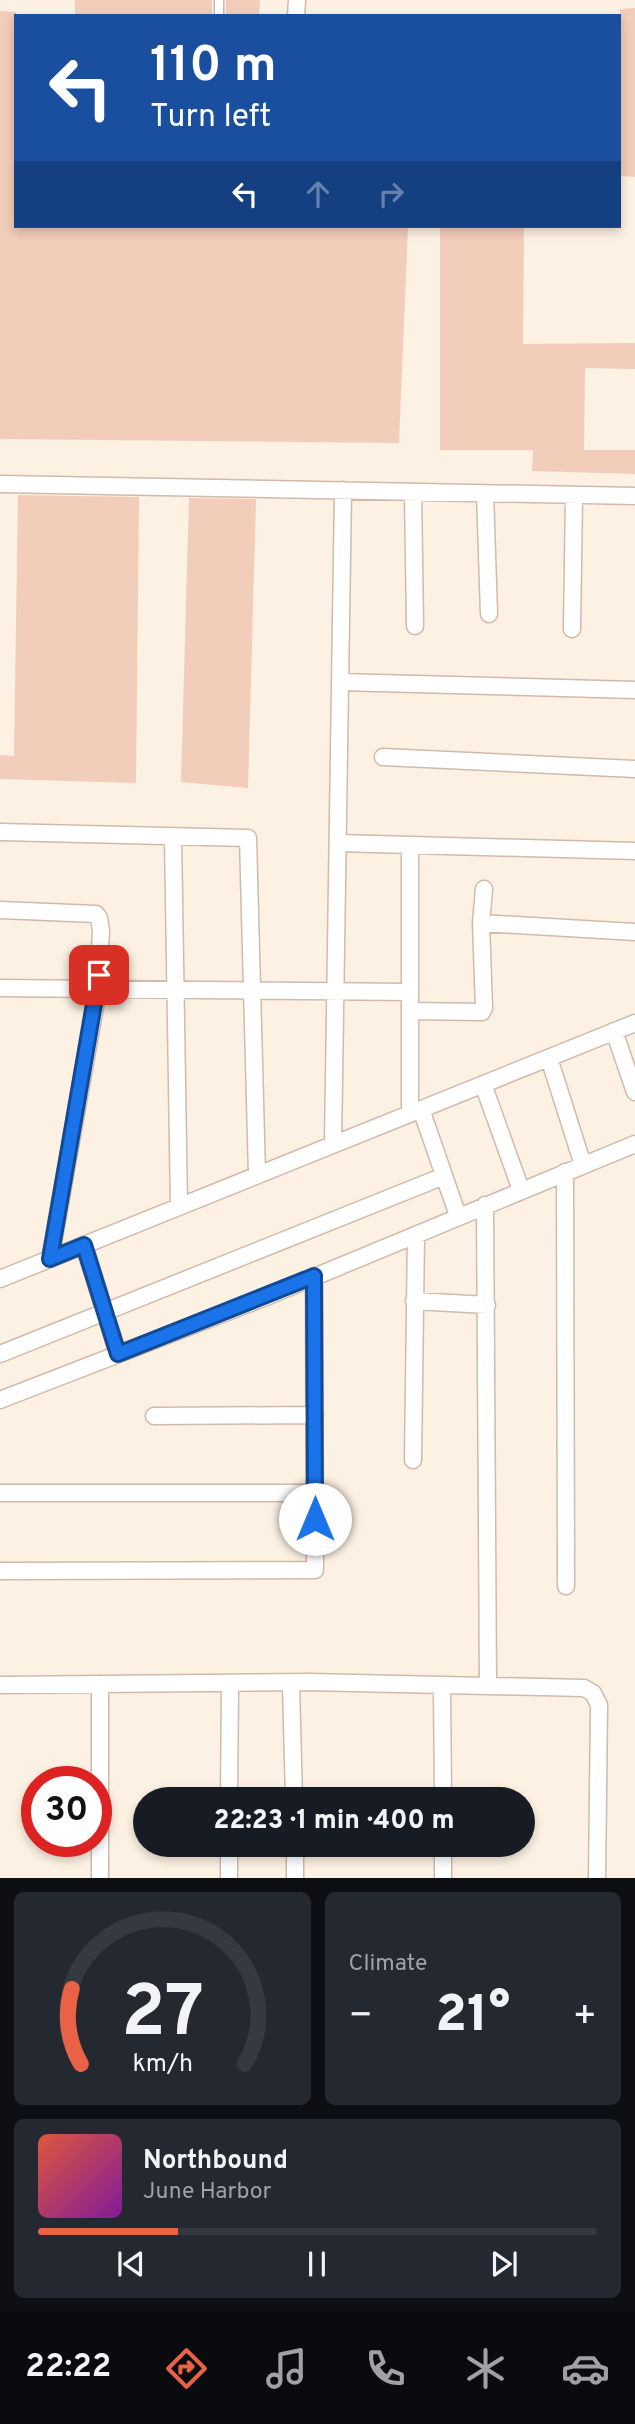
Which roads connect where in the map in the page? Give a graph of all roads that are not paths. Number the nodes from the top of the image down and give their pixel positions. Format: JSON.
{"nodes":[{"id":1,"x":0,"y":484,"type":"edge"},
{"id":2,"x":343,"y":490,"type":"junction"},
{"id":3,"x":412,"y":492,"type":"junction"},
{"id":4,"x":485,"y":493,"type":"junction"},
{"id":5,"x":574,"y":495,"type":"junction"},
{"id":6,"x":635,"y":496,"type":"edge"},
{"id":7,"x":489,"y":614,"type":"dead end"},
{"id":8,"x":415,"y":626,"type":"dead end"},
{"id":9,"x":572,"y":629,"type":"dead end"},
{"id":10,"x":340,"y":682,"type":"junction"},
{"id":11,"x":635,"y":690,"type":"edge"},
{"id":12,"x":383,"y":757,"type":"dead end"},
{"id":13,"x":635,"y":769,"type":"edge"},
{"id":14,"x":0,"y":832,"type":"edge"},
{"id":15,"x":173,"y":837,"type":"junction"},
{"id":16,"x":338,"y":843,"type":"junction"},
{"id":17,"x":410,"y":845,"type":"junction"},
{"id":18,"x":635,"y":851,"type":"edge"},
{"id":19,"x":484,"y":889,"type":"dead end"},
{"id":20,"x":0,"y":910,"type":"edge"},
{"id":21,"x":481,"y":923,"type":"junction"},
{"id":22,"x":635,"y":932,"type":"edge"},
{"id":23,"x":0,"y":988,"type":"edge"},
{"id":24,"x":98,"y":990,"type":"junction"},
{"id":25,"x":176,"y":990,"type":"junction"},
{"id":26,"x":252,"y":990,"type":"junction"},
{"id":27,"x":335,"y":992,"type":"junction"},
{"id":28,"x":410,"y":992,"type":"junction"},
{"id":29,"x":410,"y":1011,"type":"junction"},
{"id":30,"x":635,"y":1023,"type":"edge"},
{"id":31,"x":614,"y":1031,"type":"junction"},
{"id":32,"x":549,"y":1058,"type":"junction"},
{"id":33,"x":483,"y":1084,"type":"junction"},
{"id":34,"x":635,"y":1092,"type":"edge"},
{"id":35,"x":416,"y":1111,"type":"junction"},
{"id":36,"x":333,"y":1144,"type":"junction"},
{"id":37,"x":635,"y":1144,"type":"edge"},
{"id":38,"x":583,"y":1165,"type":"junction"},
{"id":39,"x":565,"y":1172,"type":"junction"},
{"id":40,"x":257,"y":1175,"type":"junction"},
{"id":41,"x":444,"y":1176,"type":"junction"},
{"id":42,"x":521,"y":1190,"type":"junction"},
{"id":43,"x":485,"y":1205,"type":"junction"},
{"id":44,"x":179,"y":1207,"type":"junction"},
{"id":45,"x":458,"y":1216,"type":"junction"},
{"id":46,"x":416,"y":1235,"type":"junction"},
{"id":47,"x":84,"y":1245,"type":"junction"},
{"id":48,"x":50,"y":1259,"type":"junction"},
{"id":49,"x":314,"y":1276,"type":"junction"},
{"id":50,"x":0,"y":1279,"type":"edge"},
{"id":51,"x":414,"y":1301,"type":"junction"},
{"id":52,"x":487,"y":1306,"type":"junction"},
{"id":53,"x":106,"y":1311,"type":"junction"},
{"id":54,"x":0,"y":1354,"type":"edge"},
{"id":55,"x":118,"y":1354,"type":"junction"},
{"id":56,"x":0,"y":1400,"type":"edge"},
{"id":57,"x":315,"y":1415,"type":"junction"},
{"id":58,"x":154,"y":1416,"type":"dead end"},
{"id":59,"x":413,"y":1460,"type":"dead end"},
{"id":60,"x":0,"y":1493,"type":"edge"},
{"id":61,"x":315,"y":1493,"type":"junction"},
{"id":62,"x":0,"y":1571,"type":"edge"},
{"id":63,"x":566,"y":1586,"type":"dead end"},
{"id":64,"x":230,"y":1683,"type":"junction"},
{"id":65,"x":100,"y":1684,"type":"junction"},
{"id":66,"x":291,"y":1684,"type":"junction"},
{"id":67,"x":0,"y":1685,"type":"edge"},
{"id":68,"x":442,"y":1686,"type":"junction"},
{"id":69,"x":488,"y":1686,"type":"junction"},
{"id":70,"x":229,"y":1787,"type":"edge"},
{"id":71,"x":294,"y":1787,"type":"edge"},
{"id":72,"x":443,"y":1787,"type":"edge"},
{"id":73,"x":229,"y":1857,"type":"edge"},
{"id":74,"x":295,"y":1857,"type":"edge"},
{"id":75,"x":443,"y":1857,"type":"edge"},
{"id":76,"x":100,"y":1878,"type":"edge"},
{"id":77,"x":229,"y":1878,"type":"edge"},
{"id":78,"x":295,"y":1878,"type":"edge"},
{"id":79,"x":443,"y":1878,"type":"edge"},
{"id":80,"x":597,"y":1878,"type":"edge"}],
"edges":[{"from":1,"to":2,"type":"street"},
{"from":2,"to":3,"type":"street"},
{"from":2,"to":10,"type":"street"},
{"from":3,"to":4,"type":"street"},
{"from":3,"to":8,"type":"street"},
{"from":4,"to":5,"type":"street"},
{"from":4,"to":7,"type":"street"},
{"from":5,"to":6,"type":"street"},
{"from":5,"to":9,"type":"street"},
{"from":10,"to":11,"type":"street"},
{"from":10,"to":16,"type":"street"},
{"from":12,"to":13,"type":"street"},
{"from":14,"to":15,"type":"street"},
{"from":15,"to":25,"type":"street"},
{"from":15,"to":26,"type":"street"},
{"from":16,"to":17,"type":"street"},
{"from":16,"to":27,"type":"street"},
{"from":17,"to":18,"type":"street"},
{"from":17,"to":28,"type":"street"},
{"from":19,"to":21,"type":"street"},
{"from":20,"to":24,"type":"street"},
{"from":21,"to":22,"type":"street"},
{"from":21,"to":29,"type":"street"},
{"from":23,"to":24,"type":"street"},
{"from":24,"to":25,"type":"street"},
{"from":24,"to":48,"type":"street"},
{"from":25,"to":26,"type":"street"},
{"from":25,"to":44,"type":"street"},
{"from":26,"to":27,"type":"street"},
{"from":26,"to":40,"type":"street"},
{"from":27,"to":28,"type":"street"},
{"from":27,"to":36,"type":"street"},
{"from":28,"to":29,"type":"street"},
{"from":29,"to":35,"type":"street"},
{"from":30,"to":31,"type":"street"},
{"from":31,"to":32,"type":"street"},
{"from":31,"to":34,"type":"street"},
{"from":32,"to":33,"type":"street"},
{"from":32,"to":38,"type":"street"},
{"from":33,"to":35,"type":"street"},
{"from":33,"to":42,"type":"street"},
{"from":35,"to":36,"type":"street"},
{"from":35,"to":41,"type":"street"},
{"from":36,"to":40,"type":"street"},
{"from":37,"to":38,"type":"street"},
{"from":38,"to":39,"type":"street"},
{"from":39,"to":42,"type":"street"},
{"from":39,"to":63,"type":"street"},
{"from":40,"to":44,"type":"street"},
{"from":41,"to":45,"type":"street"},
{"from":41,"to":53,"type":"street"},
{"from":42,"to":43,"type":"street"},
{"from":43,"to":45,"type":"street"},
{"from":43,"to":52,"type":"street"},
{"from":44,"to":47,"type":"street"},
{"from":45,"to":46,"type":"street"},
{"from":46,"to":49,"type":"street"},
{"from":46,"to":51,"type":"street"},
{"from":47,"to":48,"type":"street"},
{"from":47,"to":53,"type":"street"},
{"from":48,"to":50,"type":"street"},
{"from":49,"to":55,"type":"street"},
{"from":49,"to":57,"type":"street"},
{"from":51,"to":52,"type":"street"},
{"from":51,"to":59,"type":"street"},
{"from":52,"to":69,"type":"street"},
{"from":53,"to":54,"type":"street"},
{"from":53,"to":55,"type":"street"},
{"from":55,"to":56,"type":"street"},
{"from":57,"to":58,"type":"street"},
{"from":57,"to":61,"type":"street"},
{"from":60,"to":61,"type":"street"},
{"from":61,"to":62,"type":"street"},
{"from":64,"to":65,"type":"street"},
{"from":64,"to":66,"type":"street"},
{"from":64,"to":70,"type":"street"},
{"from":65,"to":67,"type":"street"},
{"from":65,"to":76,"type":"street"},
{"from":66,"to":68,"type":"street"},
{"from":66,"to":71,"type":"street"},
{"from":68,"to":69,"type":"street"},
{"from":68,"to":72,"type":"street"},
{"from":69,"to":80,"type":"street"},
{"from":73,"to":77,"type":"street"},
{"from":74,"to":78,"type":"street"},
{"from":75,"to":79,"type":"street"}]}
